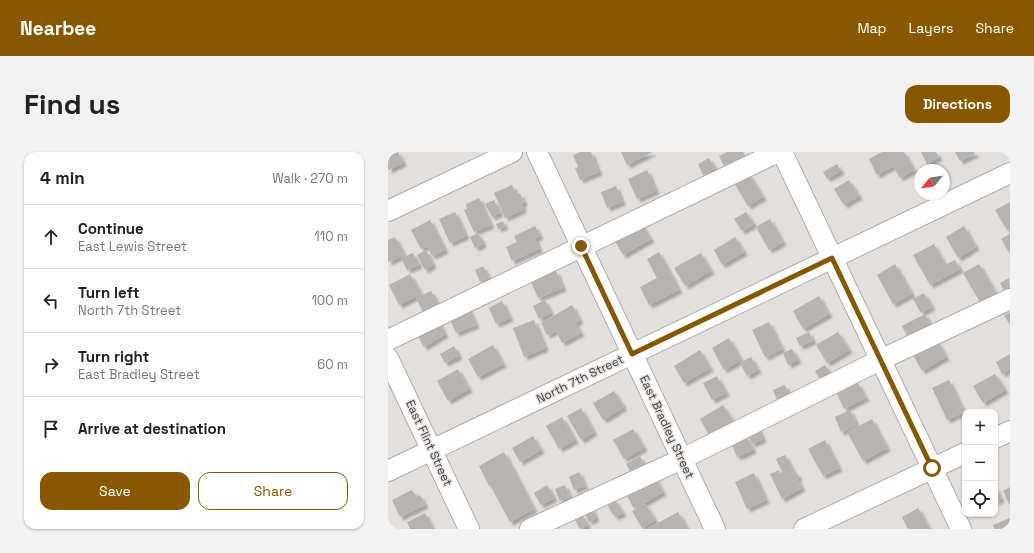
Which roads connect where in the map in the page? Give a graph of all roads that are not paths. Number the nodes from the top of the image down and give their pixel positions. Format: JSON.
{"nodes":[{"id":1,"x":512,"y":152,"type":"edge"},
{"id":2,"x":537,"y":152,"type":"edge"},
{"id":3,"x":778,"y":152,"type":"edge"},
{"id":4,"x":782,"y":152,"type":"edge"},
{"id":5,"x":1010,"y":173,"type":"edge"},
{"id":6,"x":388,"y":211,"type":"edge"},
{"id":7,"x":581,"y":246,"type":"junction"},
{"id":8,"x":832,"y":258,"type":"junction"},
{"id":9,"x":1010,"y":299,"type":"edge"},
{"id":10,"x":388,"y":340,"type":"edge"},
{"id":11,"x":632,"y":354,"type":"junction"},
{"id":12,"x":388,"y":358,"type":"edge"},
{"id":13,"x":880,"y":360,"type":"junction"},
{"id":14,"x":1010,"y":431,"type":"edge"},
{"id":15,"x":998,"y":437,"type":"edge"},
{"id":16,"x":432,"y":450,"type":"junction"},
{"id":17,"x":962,"y":454,"type":"edge"},
{"id":18,"x":682,"y":459,"type":"junction"},
{"id":19,"x":932,"y":468,"type":"junction"},
{"id":20,"x":388,"y":471,"type":"edge"},
{"id":21,"x":469,"y":529,"type":"edge"},
{"id":22,"x":530,"y":529,"type":"edge"},
{"id":23,"x":715,"y":529,"type":"edge"},
{"id":24,"x":804,"y":529,"type":"edge"},
{"id":25,"x":961,"y":529,"type":"edge"}],
"edges":[{"from":1,"to":6,"type":"street"},
{"from":2,"to":7,"type":"street","name":"East Bradley Street"},
{"from":3,"to":7,"type":"street"},
{"from":4,"to":8,"type":"street"},
{"from":5,"to":8,"type":"street","name":"North 7th Street"},
{"from":7,"to":10,"type":"street"},
{"from":7,"to":11,"type":"street","name":"East Bradley Street"},
{"from":8,"to":11,"type":"street","name":"North 7th Street"},
{"from":8,"to":13,"type":"street"},
{"from":9,"to":13,"type":"street"},
{"from":11,"to":16,"type":"street","name":"North 7th Street"},
{"from":11,"to":18,"type":"street","name":"East Bradley Street"},
{"from":12,"to":16,"type":"street","name":"East Flint Street"},
{"from":13,"to":18,"type":"street"},
{"from":13,"to":19,"type":"street"},
{"from":14,"to":15,"type":"street"},
{"from":16,"to":20,"type":"street","name":"North 7th Street"},
{"from":16,"to":21,"type":"street","name":"East Flint Street"},
{"from":17,"to":19,"type":"street"},
{"from":18,"to":22,"type":"street"},
{"from":18,"to":23,"type":"street","name":"East Bradley Street"},
{"from":19,"to":24,"type":"street"},
{"from":19,"to":25,"type":"street"}]}
